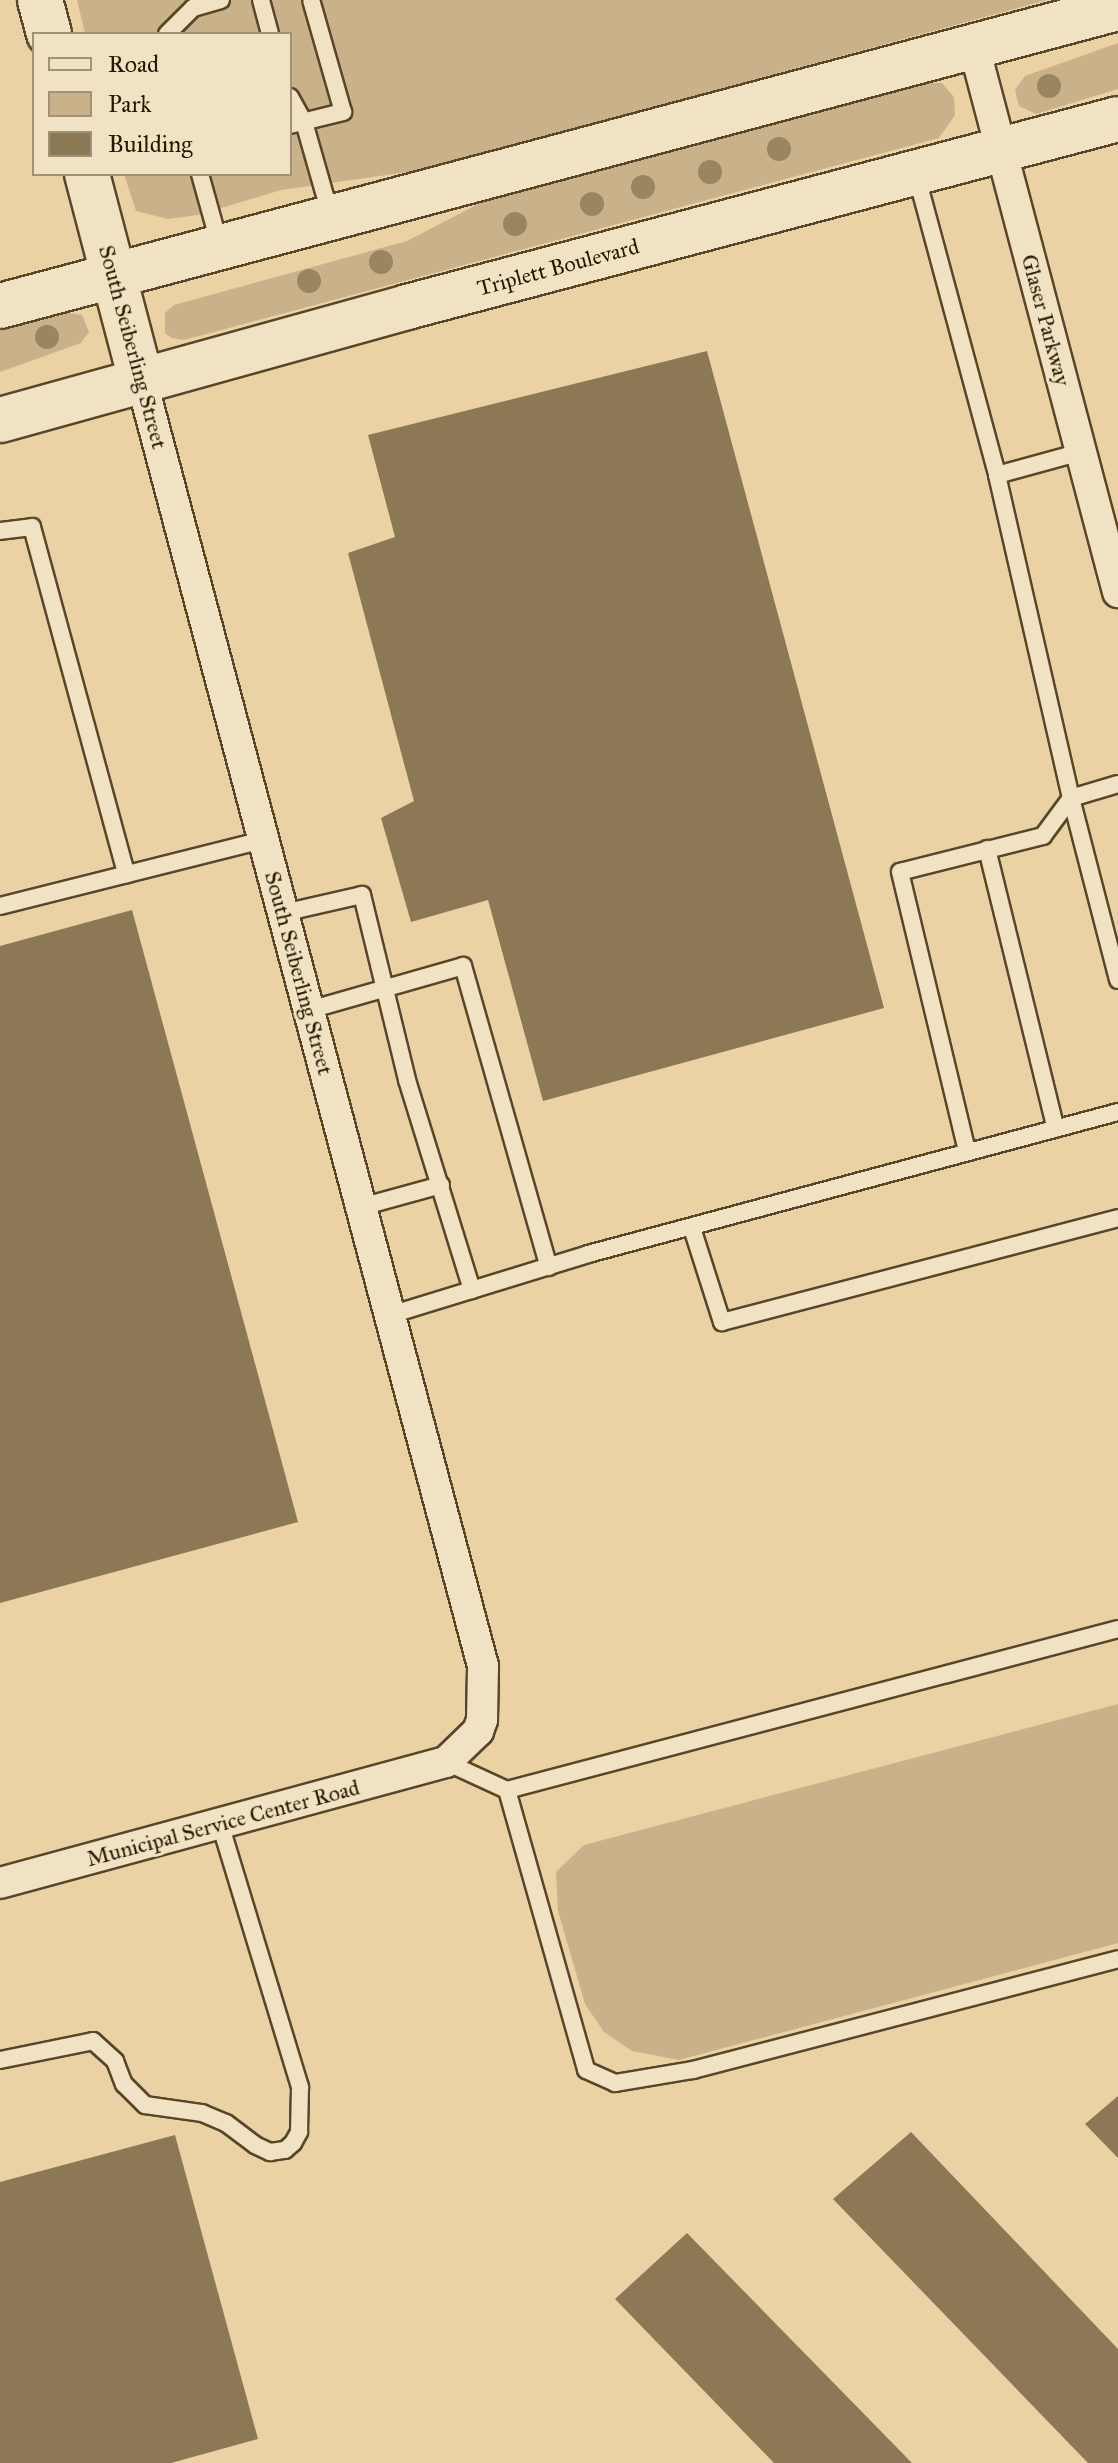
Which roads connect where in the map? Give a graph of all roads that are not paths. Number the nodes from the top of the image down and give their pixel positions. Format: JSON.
{"nodes":[{"id":1,"x":40,"y":0,"type":"edge"},
{"id":2,"x":221,"y":0,"type":"edge"},
{"id":3,"x":261,"y":0,"type":"edge"},
{"id":4,"x":311,"y":0,"type":"edge"},
{"id":5,"x":1118,"y":8,"type":"edge"},
{"id":6,"x":48,"y":32,"type":"edge"},
{"id":7,"x":169,"y":32,"type":"edge"},
{"id":8,"x":269,"y":32,"type":"edge"},
{"id":9,"x":974,"y":47,"type":"junction"},
{"id":10,"x":1118,"y":119,"type":"edge"},
{"id":11,"x":297,"y":123,"type":"edge"},
{"id":12,"x":1001,"y":150,"type":"junction"},
{"id":13,"x":916,"y":172,"type":"junction"},
{"id":14,"x":92,"y":176,"type":"edge"},
{"id":15,"x":201,"y":176,"type":"edge"},
{"id":16,"x":331,"y":218,"type":"junction"},
{"id":17,"x":220,"y":247,"type":"junction"},
{"id":18,"x":114,"y":276,"type":"junction"},
{"id":19,"x":0,"y":306,"type":"edge"},
{"id":20,"x":142,"y":383,"type":"junction"},
{"id":21,"x":0,"y":420,"type":"edge"},
{"id":22,"x":1081,"y":452,"type":"junction"},
{"id":23,"x":997,"y":475,"type":"junction"},
{"id":24,"x":0,"y":531,"type":"edge"},
{"id":25,"x":1118,"y":592,"type":"edge"},
{"id":26,"x":1118,"y":784,"type":"edge"},
{"id":27,"x":1071,"y":798,"type":"junction"},
{"id":28,"x":263,"y":840,"type":"junction"},
{"id":29,"x":987,"y":849,"type":"junction"},
{"id":30,"x":126,"y":874,"type":"junction"},
{"id":31,"x":0,"y":906,"type":"edge"},
{"id":32,"x":283,"y":913,"type":"junction"},
{"id":33,"x":1118,"y":980,"type":"edge"},
{"id":34,"x":384,"y":991,"type":"junction"},
{"id":35,"x":309,"y":1010,"type":"junction"},
{"id":36,"x":1118,"y":1112,"type":"edge"},
{"id":37,"x":1056,"y":1129,"type":"junction"},
{"id":38,"x":967,"y":1152,"type":"junction"},
{"id":39,"x":441,"y":1185,"type":"junction"},
{"id":40,"x":361,"y":1207,"type":"junction"},
{"id":41,"x":1118,"y":1218,"type":"edge"},
{"id":42,"x":692,"y":1228,"type":"junction"},
{"id":43,"x":549,"y":1267,"type":"junction"},
{"id":44,"x":472,"y":1290,"type":"junction"},
{"id":45,"x":390,"y":1315,"type":"junction"},
{"id":46,"x":1118,"y":1629,"type":"edge"},
{"id":47,"x":446,"y":1762,"type":"junction"},
{"id":48,"x":507,"y":1790,"type":"junction"},
{"id":49,"x":220,"y":1824,"type":"junction"},
{"id":50,"x":0,"y":1883,"type":"edge"},
{"id":51,"x":1118,"y":1959,"type":"edge"},
{"id":52,"x":0,"y":2060,"type":"edge"}],
"edges":[{"from":1,"to":6,"type":"main road"},
{"from":2,"to":7,"type":"lane"},
{"from":3,"to":8,"type":"lane"},
{"from":4,"to":11,"type":"lane"},
{"from":5,"to":9,"type":"main road"},
{"from":9,"to":12,"type":"street","name":"Glaser Parkway"},
{"from":9,"to":16,"type":"main road"},
{"from":10,"to":12,"type":"main road","name":"Triplett Boulevard"},
{"from":11,"to":16,"type":"lane"},
{"from":12,"to":13,"type":"main road","name":"Triplett Boulevard"},
{"from":12,"to":22,"type":"street","name":"Glaser Parkway"},
{"from":13,"to":20,"type":"main road","name":"Triplett Boulevard"},
{"from":13,"to":23,"type":"lane"},
{"from":14,"to":18,"type":"main road","name":"South Seiberling Street"},
{"from":15,"to":17,"type":"lane"},
{"from":16,"to":17,"type":"main road"},
{"from":17,"to":18,"type":"main road"},
{"from":18,"to":19,"type":"main road"},
{"from":18,"to":20,"type":"main road","name":"South Seiberling Street"},
{"from":20,"to":21,"type":"main road","name":"Triplett Boulevard"},
{"from":20,"to":28,"type":"street","name":"South Seiberling Street"},
{"from":22,"to":23,"type":"lane"},
{"from":22,"to":25,"type":"street","name":"Glaser Parkway"},
{"from":23,"to":27,"type":"lane"},
{"from":24,"to":30,"type":"lane"},
{"from":26,"to":27,"type":"lane"},
{"from":27,"to":29,"type":"lane"},
{"from":27,"to":33,"type":"lane"},
{"from":28,"to":30,"type":"lane"},
{"from":28,"to":32,"type":"street","name":"South Seiberling Street"},
{"from":29,"to":37,"type":"lane"},
{"from":29,"to":38,"type":"lane"},
{"from":30,"to":31,"type":"lane"},
{"from":32,"to":34,"type":"lane"},
{"from":32,"to":35,"type":"street","name":"South Seiberling Street"},
{"from":34,"to":35,"type":"lane"},
{"from":34,"to":39,"type":"lane"},
{"from":34,"to":43,"type":"lane"},
{"from":35,"to":40,"type":"street","name":"South Seiberling Street"},
{"from":36,"to":37,"type":"lane"},
{"from":37,"to":38,"type":"lane"},
{"from":38,"to":42,"type":"lane"},
{"from":39,"to":40,"type":"lane"},
{"from":39,"to":44,"type":"lane"},
{"from":40,"to":45,"type":"street","name":"South Seiberling Street"},
{"from":41,"to":42,"type":"lane"},
{"from":42,"to":43,"type":"lane"},
{"from":43,"to":44,"type":"lane"},
{"from":44,"to":45,"type":"lane"},
{"from":45,"to":47,"type":"street","name":"South Seiberling Street"},
{"from":46,"to":48,"type":"lane"},
{"from":47,"to":48,"type":"lane"},
{"from":47,"to":49,"type":"street","name":"Municipal Service Center Road"},
{"from":48,"to":51,"type":"lane"},
{"from":49,"to":50,"type":"street","name":"Municipal Service Center Road"},
{"from":49,"to":52,"type":"lane"}]}
